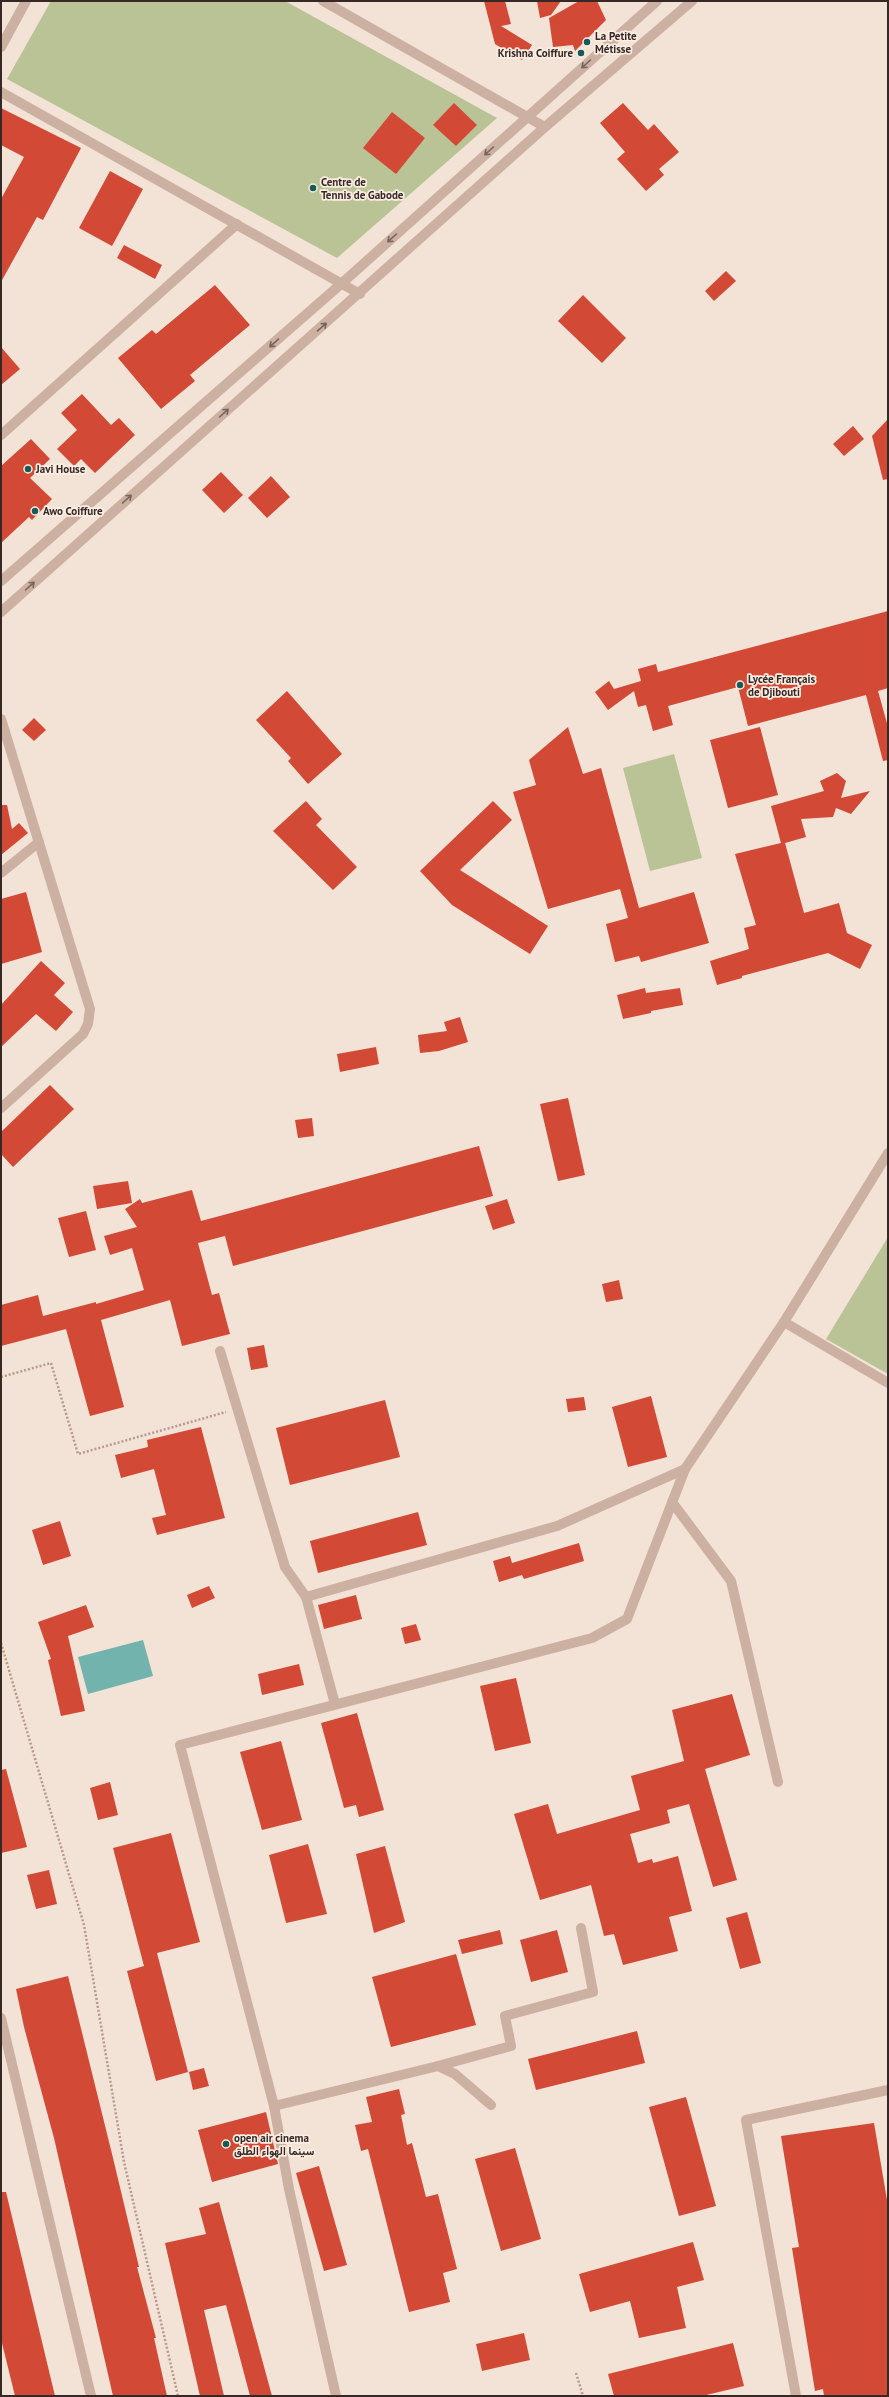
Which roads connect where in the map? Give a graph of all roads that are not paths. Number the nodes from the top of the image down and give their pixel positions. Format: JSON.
{"nodes":[{"id":1,"x":26,"y":1,"type":"edge"},
{"id":2,"x":323,"y":1,"type":"edge"},
{"id":3,"x":657,"y":1,"type":"edge"},
{"id":4,"x":692,"y":1,"type":"edge"},
{"id":5,"x":1,"y":47,"type":"edge"},
{"id":6,"x":1,"y":92,"type":"edge"},
{"id":7,"x":527,"y":116,"type":"junction"},
{"id":8,"x":545,"y":127,"type":"junction"},
{"id":9,"x":237,"y":224,"type":"junction"},
{"id":10,"x":341,"y":284,"type":"junction"},
{"id":11,"x":360,"y":294,"type":"junction"},
{"id":12,"x":1,"y":435,"type":"edge"},
{"id":13,"x":1,"y":581,"type":"edge"},
{"id":14,"x":1,"y":612,"type":"edge"},
{"id":15,"x":1,"y":719,"type":"edge"},
{"id":16,"x":39,"y":842,"type":"junction"},
{"id":17,"x":1,"y":873,"type":"edge"},
{"id":18,"x":1,"y":1108,"type":"edge"},
{"id":19,"x":888,"y":1153,"type":"edge"},
{"id":20,"x":784,"y":1322,"type":"junction"},
{"id":21,"x":220,"y":1351,"type":"dead end"},
{"id":22,"x":888,"y":1383,"type":"edge"},
{"id":23,"x":685,"y":1469,"type":"junction"},
{"id":24,"x":672,"y":1502,"type":"junction"},
{"id":25,"x":306,"y":1597,"type":"junction"},
{"id":26,"x":336,"y":1704,"type":"junction"},
{"id":27,"x":778,"y":1782,"type":"dead end"},
{"id":28,"x":581,"y":1928,"type":"dead end"},
{"id":29,"x":1,"y":2018,"type":"edge"},
{"id":30,"x":438,"y":2066,"type":"junction"},
{"id":31,"x":888,"y":2090,"type":"edge"},
{"id":32,"x":491,"y":2105,"type":"dead end"},
{"id":33,"x":274,"y":2106,"type":"junction"},
{"id":34,"x":90,"y":2396,"type":"edge"},
{"id":35,"x":336,"y":2396,"type":"edge"},
{"id":36,"x":796,"y":2396,"type":"edge"}],
"edges":[{"from":1,"to":5,"type":"street"},
{"from":2,"to":7,"type":"street"},
{"from":3,"to":7,"type":"street","one_way":true},
{"from":4,"to":8,"type":"street"},
{"from":6,"to":9,"type":"street"},
{"from":7,"to":8,"type":"street"},
{"from":7,"to":10,"type":"street","one_way":true},
{"from":8,"to":11,"type":"street"},
{"from":9,"to":10,"type":"street"},
{"from":9,"to":12,"type":"street"},
{"from":10,"to":11,"type":"street"},
{"from":10,"to":13,"type":"street","one_way":true},
{"from":14,"to":11,"type":"street","one_way":true},
{"from":15,"to":16,"type":"street"},
{"from":16,"to":17,"type":"street"},
{"from":16,"to":18,"type":"street"},
{"from":19,"to":20,"type":"street"},
{"from":20,"to":22,"type":"street"},
{"from":20,"to":23,"type":"street"},
{"from":21,"to":25,"type":"street"},
{"from":23,"to":24,"type":"street"},
{"from":23,"to":25,"type":"street"},
{"from":24,"to":26,"type":"street"},
{"from":24,"to":27,"type":"street"},
{"from":25,"to":26,"type":"street"},
{"from":26,"to":33,"type":"street"},
{"from":28,"to":30,"type":"street"},
{"from":29,"to":34,"type":"street"},
{"from":30,"to":32,"type":"street"},
{"from":30,"to":33,"type":"street"},
{"from":31,"to":36,"type":"street"},
{"from":33,"to":35,"type":"street"}]}
